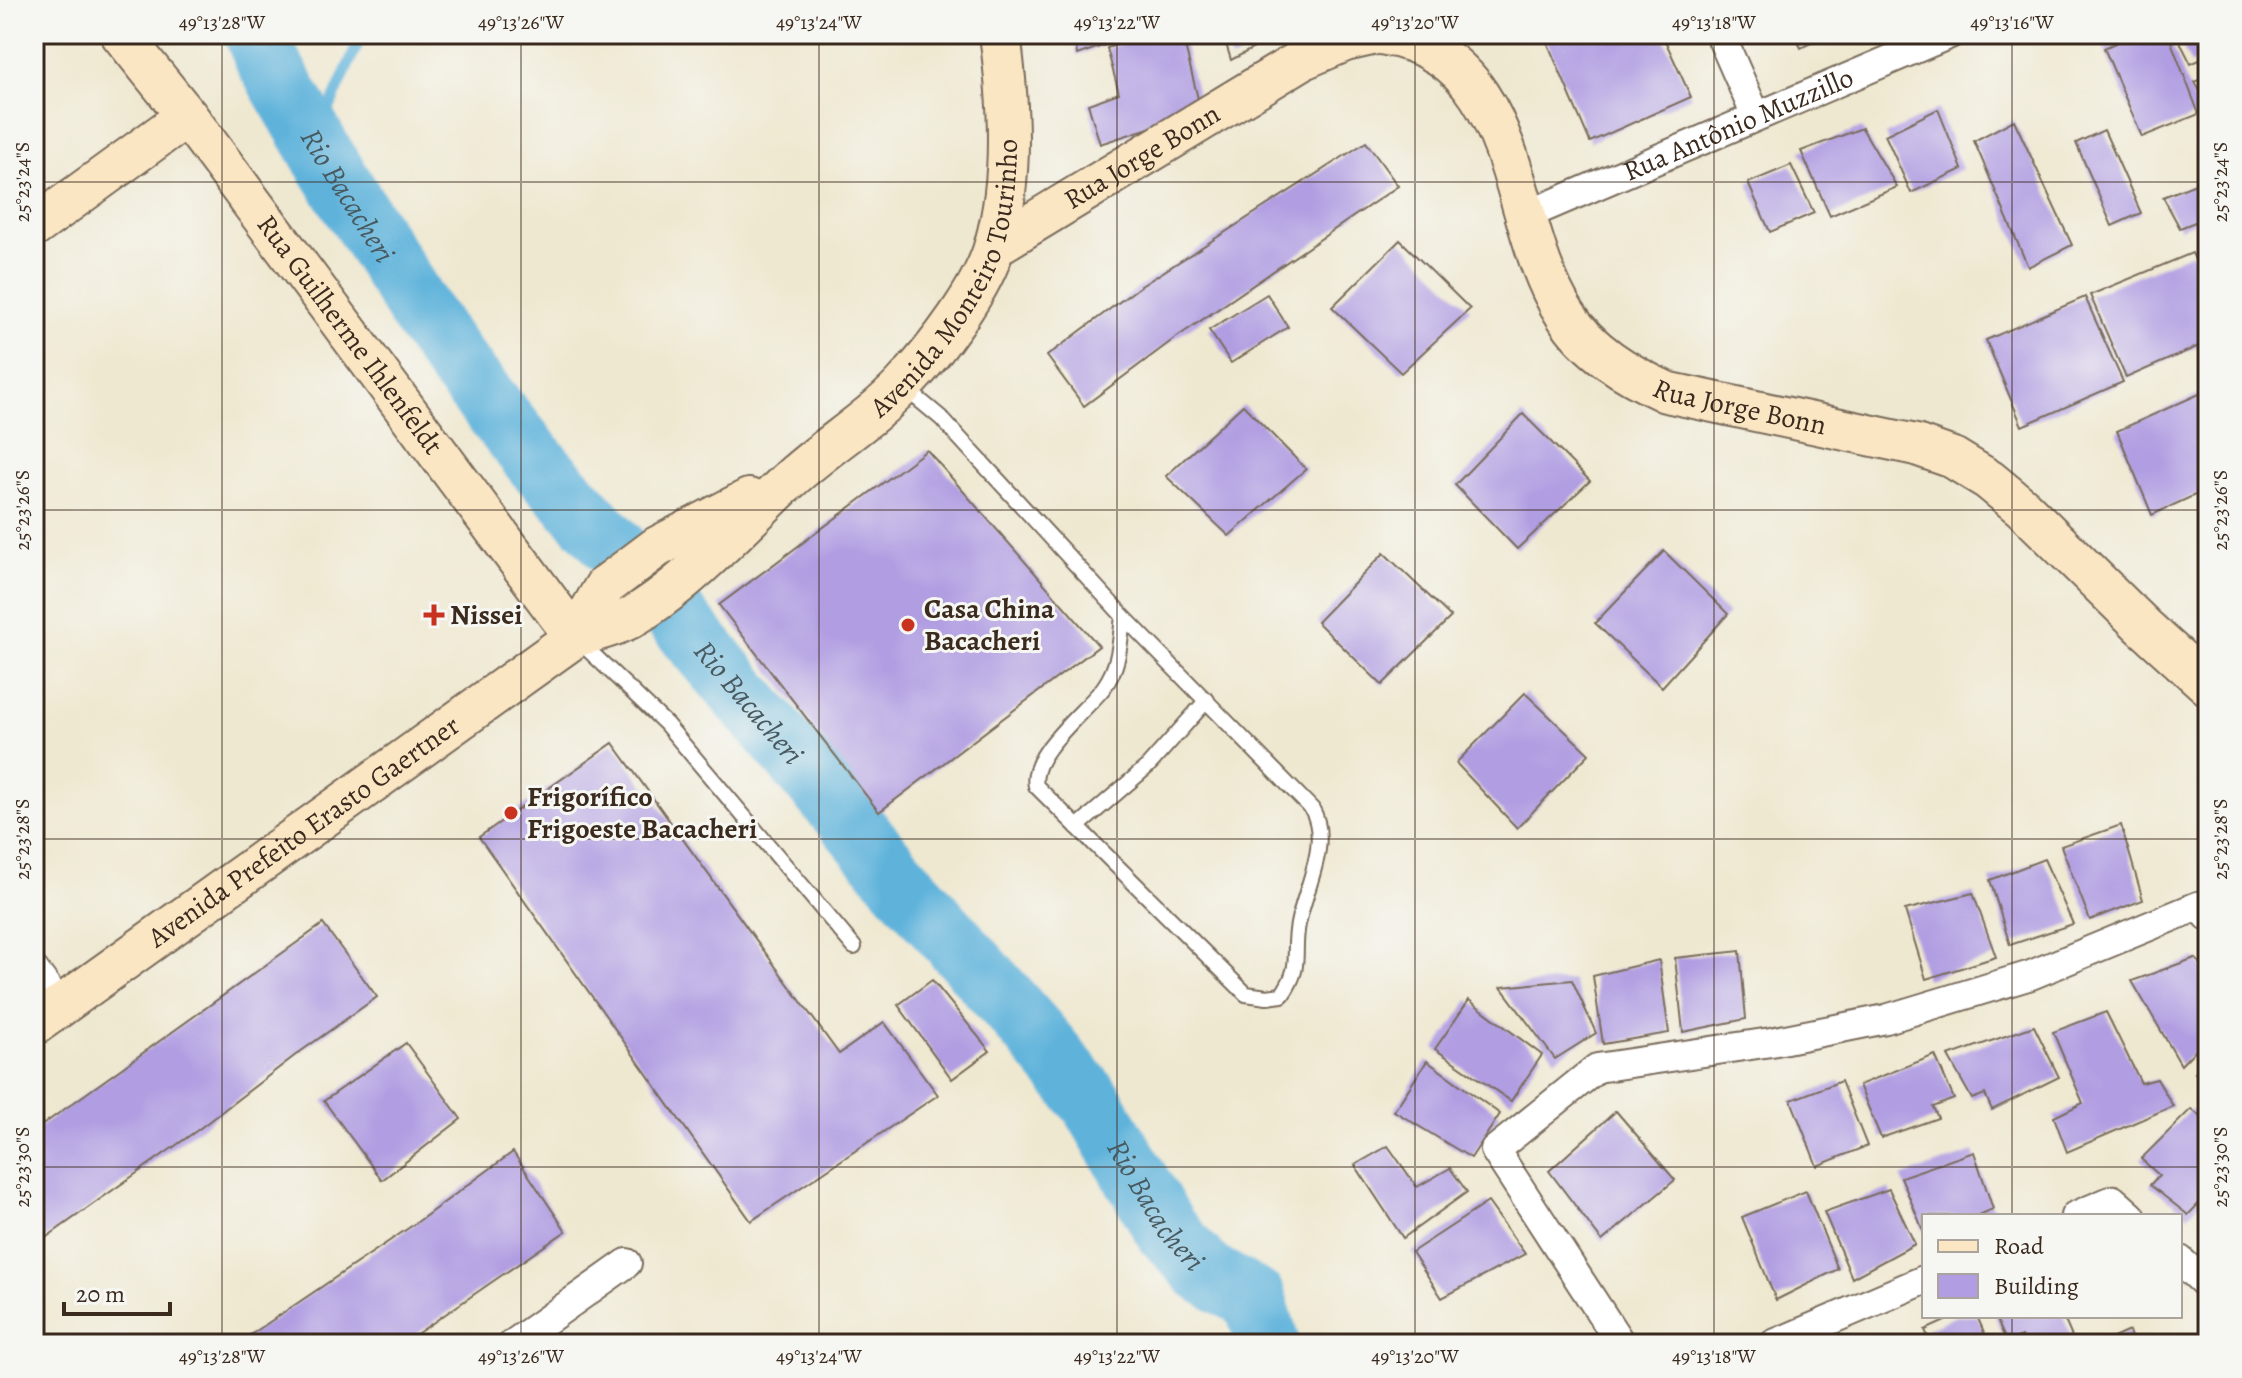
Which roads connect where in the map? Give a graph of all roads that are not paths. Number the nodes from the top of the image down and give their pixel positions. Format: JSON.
{"nodes":[{"id":1,"x":121,"y":34,"type":"edge"},
{"id":2,"x":1000,"y":34,"type":"edge"},
{"id":3,"x":1379,"y":34,"type":"edge"},
{"id":4,"x":1720,"y":34,"type":"edge"},
{"id":5,"x":1950,"y":34,"type":"edge"},
{"id":6,"x":187,"y":116,"type":"junction"},
{"id":7,"x":1756,"y":116,"type":"junction"},
{"id":8,"x":1527,"y":215,"type":"junction"},
{"id":9,"x":34,"y":227,"type":"edge"},
{"id":10,"x":995,"y":246,"type":"junction"},
{"id":11,"x":902,"y":386,"type":"junction"},
{"id":12,"x":792,"y":477,"type":"junction"},
{"id":13,"x":1123,"y":616,"type":"junction"},
{"id":14,"x":575,"y":637,"type":"junction"},
{"id":15,"x":2208,"y":685,"type":"edge"},
{"id":16,"x":1207,"y":700,"type":"junction"},
{"id":17,"x":1077,"y":827,"type":"junction"},
{"id":18,"x":2208,"y":916,"type":"edge"},
{"id":19,"x":854,"y":947,"type":"dead end"},
{"id":20,"x":34,"y":970,"type":"edge"},
{"id":21,"x":47,"y":1016,"type":"edge"},
{"id":22,"x":2080,"y":1214,"type":"edge"},
{"id":23,"x":2129,"y":1214,"type":"edge"},
{"id":24,"x":2182,"y":1262,"type":"edge"},
{"id":25,"x":627,"y":1263,"type":"dead end"},
{"id":26,"x":1922,"y":1281,"type":"edge"},
{"id":27,"x":2208,"y":1286,"type":"edge"},
{"id":28,"x":513,"y":1344,"type":"edge"},
{"id":29,"x":1621,"y":1344,"type":"edge"},
{"id":30,"x":1774,"y":1344,"type":"edge"}],
"edges":[{"from":1,"to":6,"type":"main road","name":"Rua Guilherme Ihlenfeldt"},
{"from":2,"to":10,"type":"main road","name":"Avenida Monteiro Tourinho"},
{"from":3,"to":8,"type":"main road","name":"Rua Jorge Bonn"},
{"from":3,"to":10,"type":"main road","name":"Rua Jorge Bonn"},
{"from":4,"to":7,"type":"street"},
{"from":5,"to":7,"type":"street","name":"Rua Antônio Muzzillo"},
{"from":6,"to":9,"type":"main road"},
{"from":6,"to":14,"type":"main road","name":"Rua Guilherme Ihlenfeldt"},
{"from":7,"to":8,"type":"street","name":"Rua Antônio Muzzillo"},
{"from":8,"to":15,"type":"main road","name":"Rua Jorge Bonn"},
{"from":10,"to":11,"type":"main road","name":"Avenida Monteiro Tourinho"},
{"from":11,"to":12,"type":"main road","name":"Avenida Monteiro Tourinho"},
{"from":11,"to":13,"type":"lane"},
{"from":12,"to":14,"type":"main road","name":"Avenida Monteiro Tourinho"},
{"from":12,"to":14,"type":"main road","name":"Avenida Monteiro Tourinho"},
{"from":13,"to":16,"type":"lane"},
{"from":13,"to":17,"type":"lane"},
{"from":14,"to":19,"type":"lane"},
{"from":14,"to":21,"type":"main road","name":"Avenida Prefeito Erasto Gaertner"},
{"from":16,"to":17,"type":"lane"},
{"from":16,"to":17,"type":"lane"},
{"from":18,"to":29,"type":"street"},
{"from":20,"to":21,"type":"street"},
{"from":22,"to":23,"type":"street"},
{"from":24,"to":27,"type":"street"},
{"from":25,"to":28,"type":"street"},
{"from":26,"to":30,"type":"street"}]}
